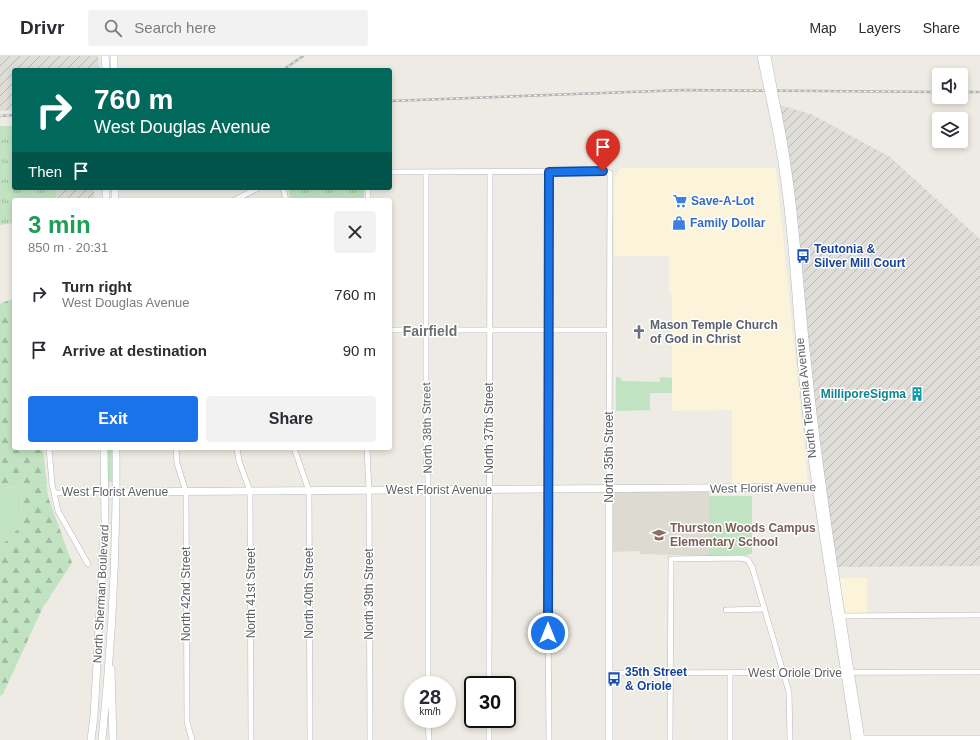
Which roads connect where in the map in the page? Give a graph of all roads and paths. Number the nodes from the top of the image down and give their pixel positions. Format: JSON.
{"nodes":[{"id":1,"x":105,"y":56,"type":"edge"},
{"id":2,"x":114,"y":56,"type":"edge"},
{"id":3,"x":761,"y":56,"type":"edge"},
{"id":4,"x":767,"y":56,"type":"edge"},
{"id":5,"x":106,"y":68,"type":"edge"},
{"id":6,"x":114,"y":68,"type":"edge"},
{"id":7,"x":776,"y":113,"type":"junction"},
{"id":8,"x":392,"y":172,"type":"edge"},
{"id":9,"x":426,"y":172,"type":"junction"},
{"id":10,"x":490,"y":172,"type":"junction"},
{"id":11,"x":549,"y":172,"type":"junction"},
{"id":12,"x":254,"y":190,"type":"edge"},
{"id":13,"x":239,"y":198,"type":"edge"},
{"id":14,"x":548,"y":329,"type":"junction"},
{"id":15,"x":392,"y":330,"type":"edge"},
{"id":16,"x":427,"y":330,"type":"junction"},
{"id":17,"x":488,"y":330,"type":"junction"},
{"id":18,"x":610,"y":330,"type":"junction"},
{"id":19,"x":49,"y":450,"type":"edge"},
{"id":20,"x":104,"y":450,"type":"edge"},
{"id":21,"x":116,"y":450,"type":"edge"},
{"id":22,"x":176,"y":450,"type":"edge"},
{"id":23,"x":236,"y":450,"type":"edge"},
{"id":24,"x":295,"y":450,"type":"edge"},
{"id":25,"x":367,"y":450,"type":"edge"},
{"id":26,"x":820,"y":487,"type":"junction"},
{"id":27,"x":547,"y":489,"type":"junction"},
{"id":28,"x":609,"y":489,"type":"junction"},
{"id":29,"x":369,"y":490,"type":"junction"},
{"id":30,"x":428,"y":490,"type":"junction"},
{"id":31,"x":489,"y":490,"type":"junction"},
{"id":32,"x":250,"y":491,"type":"junction"},
{"id":33,"x":309,"y":491,"type":"junction"},
{"id":34,"x":105,"y":492,"type":"junction"},
{"id":35,"x":117,"y":492,"type":"junction"},
{"id":36,"x":186,"y":492,"type":"junction"},
{"id":37,"x":54,"y":493,"type":"junction"},
{"id":38,"x":88,"y":564,"type":"dead end"},
{"id":39,"x":765,"y":609,"type":"junction"},
{"id":40,"x":726,"y":610,"type":"dead end"},
{"id":41,"x":980,"y":615,"type":"edge"},
{"id":42,"x":839,"y":616,"type":"junction"},
{"id":43,"x":110,"y":639,"type":"junction"},
{"id":44,"x":980,"y":672,"type":"edge"},
{"id":45,"x":609,"y":673,"type":"junction"},
{"id":46,"x":730,"y":673,"type":"junction"},
{"id":47,"x":784,"y":673,"type":"junction"},
{"id":48,"x":848,"y":673,"type":"junction"},
{"id":49,"x":671,"y":674,"type":"junction"},
{"id":50,"x":428,"y":676,"type":"edge"},
{"id":51,"x":489,"y":676,"type":"edge"},
{"id":52,"x":428,"y":728,"type":"edge"},
{"id":53,"x":489,"y":728,"type":"edge"},
{"id":54,"x":980,"y":738,"type":"edge"},
{"id":55,"x":858,"y":739,"type":"edge"},
{"id":56,"x":91,"y":740,"type":"edge"},
{"id":57,"x":102,"y":740,"type":"edge"},
{"id":58,"x":113,"y":740,"type":"edge"},
{"id":59,"x":192,"y":740,"type":"edge"},
{"id":60,"x":251,"y":740,"type":"edge"},
{"id":61,"x":310,"y":740,"type":"edge"},
{"id":62,"x":370,"y":740,"type":"edge"},
{"id":63,"x":429,"y":740,"type":"edge"},
{"id":64,"x":489,"y":740,"type":"edge"},
{"id":65,"x":548,"y":740,"type":"edge"},
{"id":66,"x":609,"y":740,"type":"edge"},
{"id":67,"x":670,"y":740,"type":"edge"},
{"id":68,"x":730,"y":740,"type":"edge"},
{"id":69,"x":790,"y":740,"type":"edge"}],
"edges":[{"from":1,"to":5,"type":"main road"},
{"from":2,"to":6,"type":"main road"},
{"from":3,"to":7,"type":"main road","name":"North Teutonia Avenue","bridge":true},
{"from":4,"to":7,"type":"main road","name":"North Teutonia Avenue","bridge":true},
{"from":7,"to":26,"type":"main road","name":"North Teutonia Avenue"},
{"from":8,"to":9,"type":"street"},
{"from":9,"to":10,"type":"street"},
{"from":9,"to":16,"type":"street","name":"North 38th Street"},
{"from":10,"to":11,"type":"street"},
{"from":10,"to":17,"type":"street","name":"North 37th Street"},
{"from":11,"to":14,"type":"street"},
{"from":11,"to":18,"type":"street","name":"North 35th Street"},
{"from":12,"to":13,"type":"street"},
{"from":14,"to":17,"type":"street"},
{"from":14,"to":18,"type":"street"},
{"from":14,"to":27,"type":"street"},
{"from":15,"to":16,"type":"street"},
{"from":16,"to":17,"type":"street"},
{"from":16,"to":30,"type":"street","name":"North 38th Street"},
{"from":17,"to":31,"type":"street","name":"North 37th Street"},
{"from":18,"to":28,"type":"street","name":"North 35th Street"},
{"from":19,"to":37,"type":"street"},
{"from":20,"to":34,"type":"main road","name":"North Sherman Boulevard"},
{"from":21,"to":35,"type":"main road","name":"North Sherman Boulevard"},
{"from":22,"to":36,"type":"street","name":"North 42nd Street"},
{"from":23,"to":32,"type":"street","name":"North 41st Street"},
{"from":24,"to":33,"type":"street","name":"North 40th Street"},
{"from":25,"to":29,"type":"street","name":"North 39th Street"},
{"from":26,"to":28,"type":"main road","name":"West Florist Avenue"},
{"from":26,"to":42,"type":"main road","name":"North Teutonia Avenue"},
{"from":27,"to":28,"type":"main road","name":"West Florist Avenue"},
{"from":27,"to":31,"type":"main road","name":"West Florist Avenue"},
{"from":27,"to":65,"type":"street"},
{"from":28,"to":45,"type":"main road","name":"North 35th Street"},
{"from":29,"to":30,"type":"main road","name":"West Florist Avenue"},
{"from":29,"to":33,"type":"main road","name":"West Florist Avenue"},
{"from":29,"to":62,"type":"street","name":"North 39th Street"},
{"from":30,"to":31,"type":"main road","name":"West Florist Avenue"},
{"from":30,"to":50,"type":"street","name":"North 38th Street"},
{"from":31,"to":51,"type":"street","name":"North 37th Street"},
{"from":32,"to":33,"type":"main road","name":"West Florist Avenue"},
{"from":32,"to":36,"type":"main road","name":"West Florist Avenue"},
{"from":32,"to":60,"type":"street","name":"North 41st Street"},
{"from":33,"to":61,"type":"street","name":"North 40th Street"},
{"from":34,"to":35,"type":"main road","name":"West Florist Avenue"},
{"from":34,"to":37,"type":"street","name":"West Florist Avenue"},
{"from":34,"to":56,"type":"main road","name":"North Sherman Boulevard"},
{"from":35,"to":36,"type":"main road","name":"West Florist Avenue"},
{"from":35,"to":43,"type":"main road","name":"North Sherman Boulevard"},
{"from":36,"to":59,"type":"street","name":"North 42nd Street"},
{"from":37,"to":38,"type":"street"},
{"from":39,"to":40,"type":"street"},
{"from":39,"to":47,"type":"street"},
{"from":39,"to":49,"type":"street"},
{"from":41,"to":42,"type":"street"},
{"from":42,"to":48,"type":"main road","name":"North Teutonia Avenue"},
{"from":43,"to":57,"type":"main road","name":"North Sherman Boulevard"},
{"from":43,"to":58,"type":"main road"},
{"from":44,"to":48,"type":"street","name":"West Oriole Drive"},
{"from":45,"to":49,"type":"street","name":"West Oriole Drive"},
{"from":45,"to":66,"type":"main road","name":"North 35th Street"},
{"from":46,"to":47,"type":"street","name":"West Oriole Drive"},
{"from":46,"to":49,"type":"street","name":"West Oriole Drive"},
{"from":46,"to":68,"type":"street"},
{"from":47,"to":48,"type":"street","name":"West Oriole Drive"},
{"from":47,"to":69,"type":"street"},
{"from":48,"to":55,"type":"main road","name":"North Teutonia Avenue"},
{"from":49,"to":67,"type":"street"},
{"from":52,"to":63,"type":"street"},
{"from":53,"to":64,"type":"street"},
{"from":54,"to":55,"type":"street"}]}
